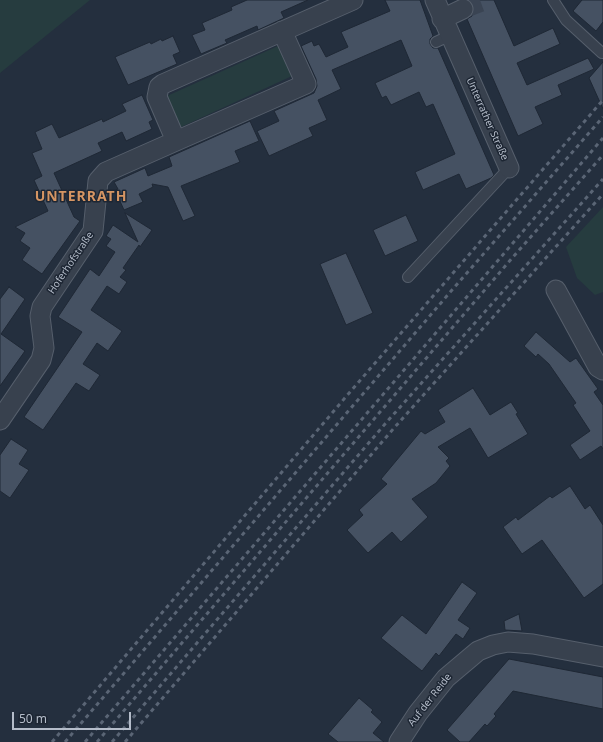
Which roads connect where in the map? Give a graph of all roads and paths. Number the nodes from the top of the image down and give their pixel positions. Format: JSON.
{"nodes":[{"id":1,"x":353,"y":0,"type":"edge"},
{"id":2,"x":435,"y":0,"type":"edge"},
{"id":3,"x":553,"y":0,"type":"edge"},
{"id":4,"x":463,"y":9,"type":"tunnel mouth"},
{"id":5,"x":442,"y":18,"type":"junction"},
{"id":6,"x":282,"y":31,"type":"junction"},
{"id":7,"x":602,"y":54,"type":"edge"},
{"id":8,"x":176,"y":141,"type":"junction"},
{"id":9,"x":509,"y":168,"type":"joint"},
{"id":10,"x":408,"y":277,"type":"dead end"},
{"id":11,"x":556,"y":290,"type":"dead end"},
{"id":12,"x":603,"y":370,"type":"edge"},
{"id":13,"x":0,"y":420,"type":"edge"},
{"id":14,"x":603,"y":657,"type":"edge"},
{"id":15,"x":399,"y":742,"type":"edge"}],
"edges":[{"from":1,"to":6,"type":"street"},
{"from":2,"to":5,"type":"street","name":"Unterrather Straße"},
{"from":3,"to":7,"type":"lane"},
{"from":4,"to":5,"type":"street"},
{"from":5,"to":9,"type":"street","name":"Unterrather Straße"},
{"from":6,"to":8,"type":"street"},
{"from":6,"to":8,"type":"street","name":"Hoferhofstraße"},
{"from":8,"to":13,"type":"street","name":"Hoferhofstraße"},
{"from":9,"to":10,"type":"lane","name":"Unterrather Straße"},
{"from":11,"to":12,"type":"street"},
{"from":14,"to":15,"type":"street","name":"Auf der Reide"}]}
